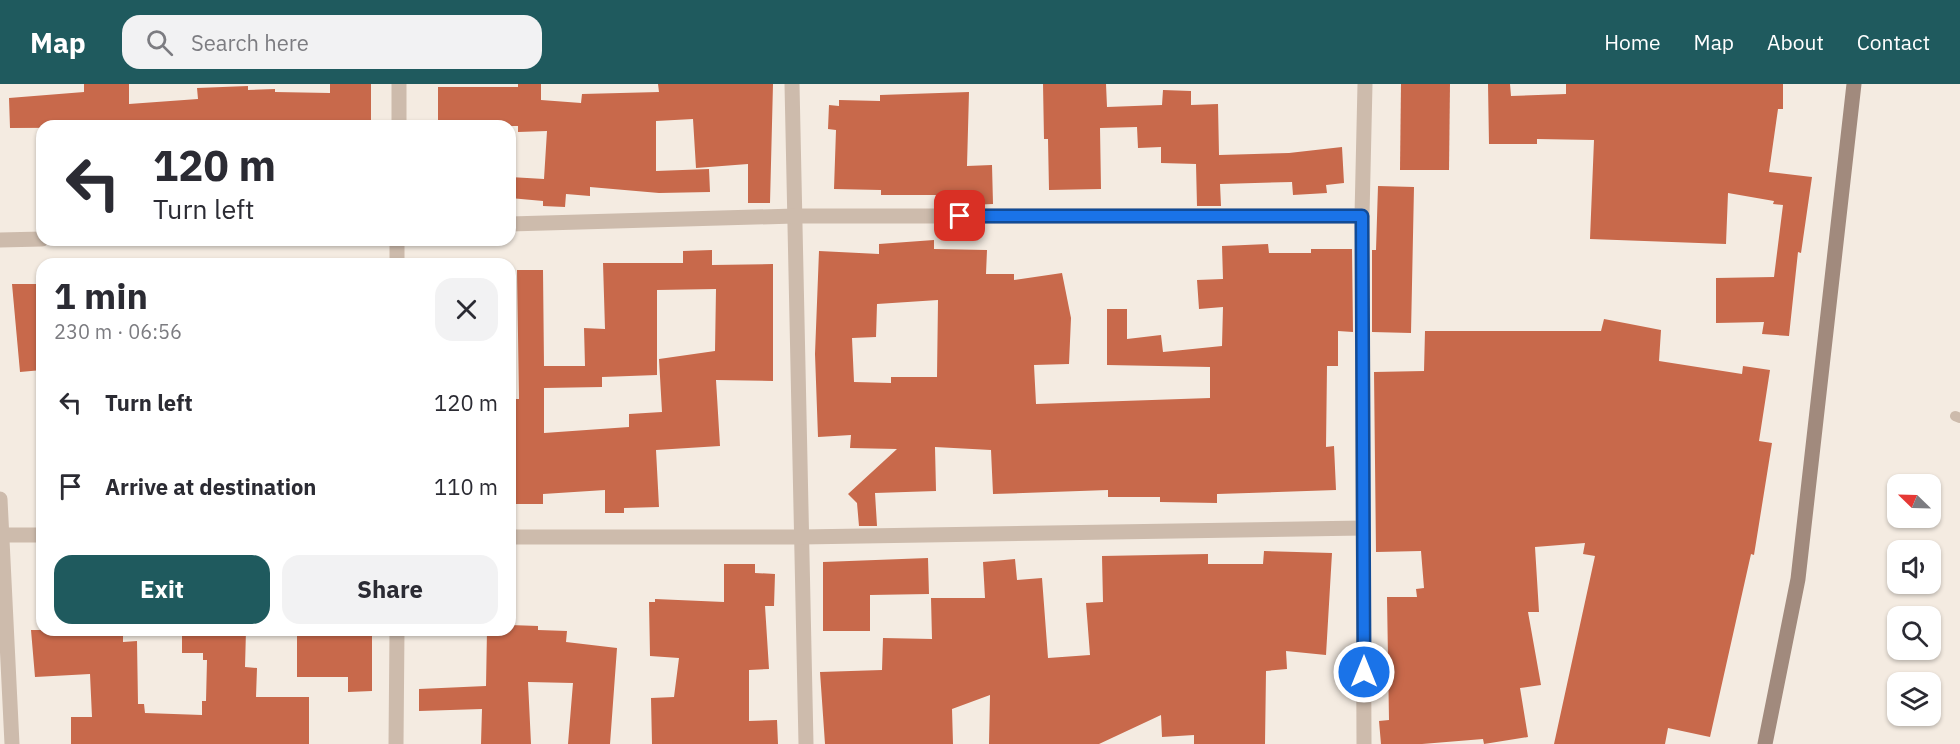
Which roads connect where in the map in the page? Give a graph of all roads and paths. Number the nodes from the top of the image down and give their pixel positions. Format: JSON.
{"nodes":[{"id":1,"x":399,"y":84,"type":"edge"},
{"id":2,"x":792,"y":84,"type":"edge"},
{"id":3,"x":1365,"y":84,"type":"edge"},
{"id":4,"x":1852,"y":88,"type":"edge"},
{"id":5,"x":399,"y":120,"type":"edge"},
{"id":6,"x":795,"y":216,"type":"junction"},
{"id":7,"x":1362,"y":216,"type":"junction"},
{"id":8,"x":516,"y":224,"type":"edge"},
{"id":9,"x":36,"y":239,"type":"edge"},
{"id":10,"x":0,"y":240,"type":"edge"},
{"id":11,"x":0,"y":499,"type":"edge"},
{"id":12,"x":1363,"y":528,"type":"junction"},
{"id":13,"x":1,"y":535,"type":"edge"},
{"id":14,"x":36,"y":535,"type":"edge"},
{"id":15,"x":516,"y":537,"type":"edge"},
{"id":16,"x":801,"y":537,"type":"junction"},
{"id":17,"x":397,"y":636,"type":"edge"},
{"id":18,"x":12,"y":744,"type":"edge"},
{"id":19,"x":396,"y":744,"type":"edge"},
{"id":20,"x":806,"y":744,"type":"edge"},
{"id":21,"x":1364,"y":744,"type":"edge"},
{"id":22,"x":1766,"y":744,"type":"edge"}],
"edges":[{"from":1,"to":5,"type":"street"},
{"from":2,"to":6,"type":"street"},
{"from":3,"to":7,"type":"street"},
{"from":4,"to":22,"type":"street"},
{"from":6,"to":7,"type":"street"},
{"from":6,"to":8,"type":"street"},
{"from":6,"to":16,"type":"street"},
{"from":7,"to":12,"type":"street"},
{"from":9,"to":10,"type":"street"},
{"from":11,"to":13,"type":"street"},
{"from":12,"to":16,"type":"street"},
{"from":12,"to":21,"type":"street"},
{"from":13,"to":14,"type":"street"},
{"from":13,"to":18,"type":"street"},
{"from":15,"to":16,"type":"street"},
{"from":16,"to":20,"type":"street"},
{"from":17,"to":19,"type":"street"}]}
